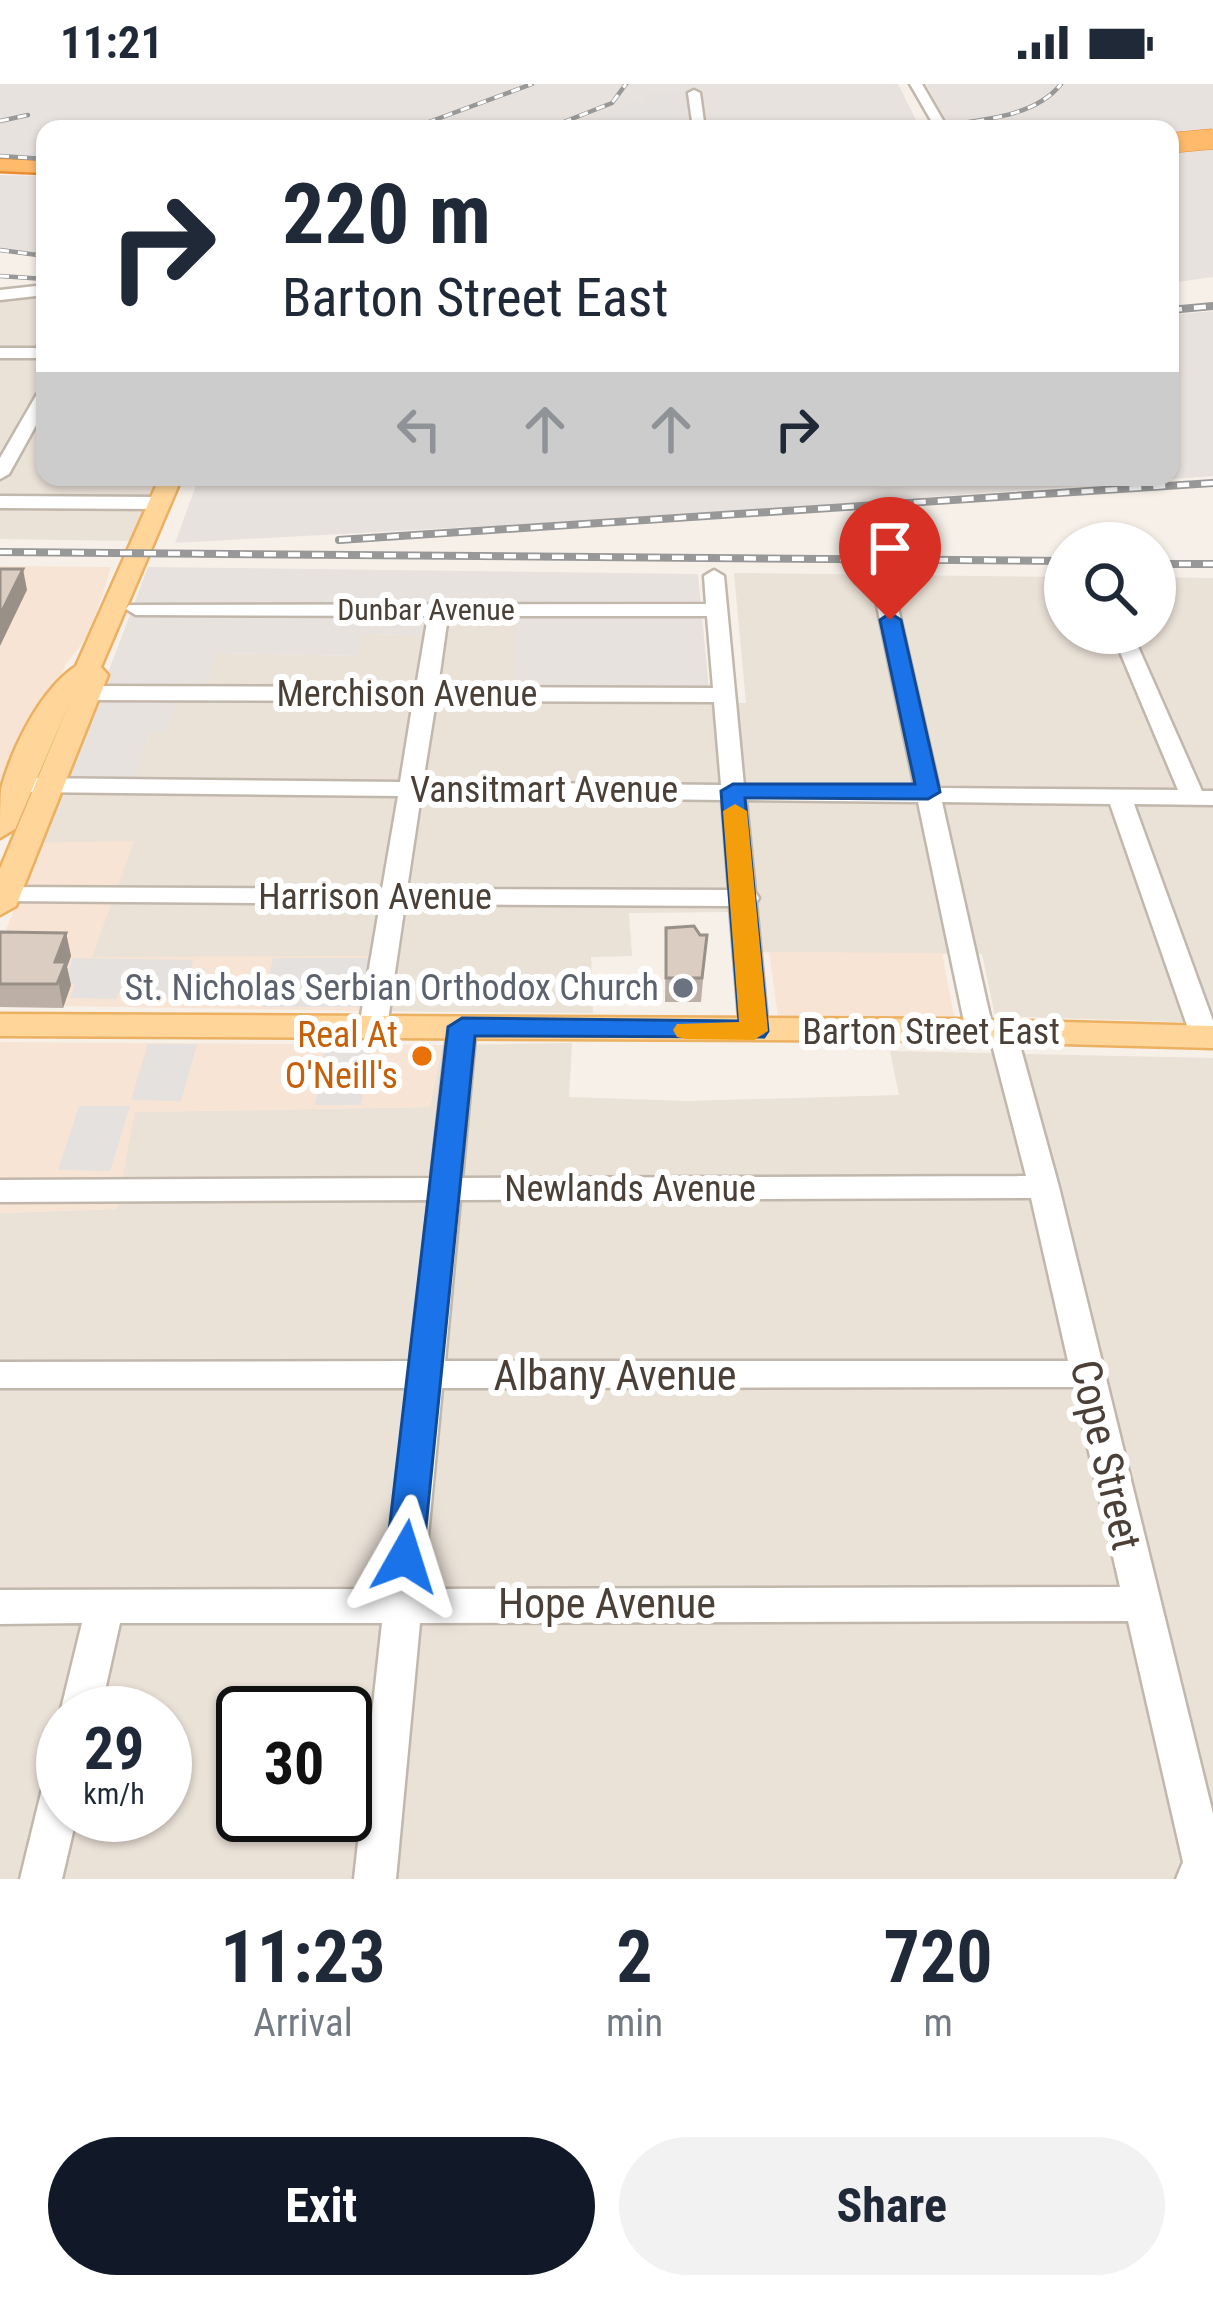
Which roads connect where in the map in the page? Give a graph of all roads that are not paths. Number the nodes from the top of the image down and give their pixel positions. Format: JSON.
{"nodes":[{"id":1,"x":916,"y":84,"type":"edge"},
{"id":2,"x":694,"y":93,"type":"dead end"},
{"id":3,"x":698,"y":120,"type":"edge"},
{"id":4,"x":937,"y":120,"type":"edge"},
{"id":5,"x":0,"y":168,"type":"edge"},
{"id":6,"x":36,"y":169,"type":"edge"},
{"id":7,"x":36,"y":169,"type":"edge"},
{"id":8,"x":36,"y":291,"type":"edge"},
{"id":9,"x":0,"y":295,"type":"edge"},
{"id":10,"x":0,"y":353,"type":"edge"},
{"id":11,"x":36,"y":353,"type":"edge"},
{"id":12,"x":36,"y":410,"type":"edge"},
{"id":13,"x":0,"y":474,"type":"edge"},
{"id":14,"x":168,"y":486,"type":"edge"},
{"id":15,"x":0,"y":502,"type":"edge"},
{"id":16,"x":160,"y":503,"type":"junction"},
{"id":17,"x":714,"y":576,"type":"dead end"},
{"id":18,"x":881,"y":577,"type":"dead end"},
{"id":19,"x":439,"y":609,"type":"junction"},
{"id":20,"x":136,"y":610,"type":"dead end"},
{"id":21,"x":716,"y":610,"type":"junction"},
{"id":22,"x":1132,"y":654,"type":"edge"},
{"id":23,"x":88,"y":681,"type":"junction"},
{"id":24,"x":426,"y":695,"type":"junction"},
{"id":25,"x":726,"y":695,"type":"junction"},
{"id":26,"x":33,"y":785,"type":"junction"},
{"id":27,"x":411,"y":790,"type":"junction"},
{"id":28,"x":733,"y":791,"type":"junction"},
{"id":29,"x":928,"y":792,"type":"junction"},
{"id":30,"x":1118,"y":794,"type":"junction"},
{"id":31,"x":1203,"y":798,"type":"edge"},
{"id":32,"x":0,"y":829,"type":"edge"},
{"id":33,"x":394,"y":897,"type":"junction"},
{"id":34,"x":746,"y":898,"type":"junction"},
{"id":35,"x":3,"y":901,"type":"edge"},
{"id":36,"x":0,"y":1025,"type":"edge"},
{"id":37,"x":373,"y":1027,"type":"junction"},
{"id":38,"x":462,"y":1027,"type":"junction"},
{"id":39,"x":754,"y":1031,"type":"junction"},
{"id":40,"x":991,"y":1031,"type":"junction"},
{"id":41,"x":1209,"y":1037,"type":"edge"},
{"id":42,"x":1044,"y":1187,"type":"junction"},
{"id":43,"x":443,"y":1189,"type":"junction"},
{"id":44,"x":0,"y":1191,"type":"edge"},
{"id":45,"x":1086,"y":1374,"type":"junction"},
{"id":46,"x":0,"y":1375,"type":"edge"},
{"id":47,"x":424,"y":1375,"type":"junction"},
{"id":48,"x":400,"y":1602,"type":"junction"},
{"id":49,"x":105,"y":1604,"type":"junction"},
{"id":50,"x":1142,"y":1604,"type":"junction"},
{"id":51,"x":0,"y":1606,"type":"edge"},
{"id":52,"x":86,"y":1686,"type":"edge"},
{"id":53,"x":50,"y":1842,"type":"edge"},
{"id":54,"x":41,"y":1879,"type":"edge"},
{"id":55,"x":375,"y":1879,"type":"edge"},
{"id":56,"x":1197,"y":1879,"type":"edge"}],
"edges":[{"from":1,"to":4,"type":"street"},
{"from":2,"to":3,"type":"street"},
{"from":5,"to":6,"type":"highway"},
{"from":5,"to":7,"type":"highway"},
{"from":8,"to":9,"type":"street"},
{"from":10,"to":11,"type":"street"},
{"from":12,"to":13,"type":"street"},
{"from":14,"to":16,"type":"main road"},
{"from":15,"to":16,"type":"street"},
{"from":16,"to":23,"type":"main road"},
{"from":17,"to":21,"type":"street"},
{"from":18,"to":29,"type":"street","name":"Cope Street"},
{"from":19,"to":20,"type":"street","name":"Dunbar Avenue"},
{"from":19,"to":21,"type":"street","name":"Dunbar Avenue"},
{"from":19,"to":24,"type":"street"},
{"from":21,"to":25,"type":"street"},
{"from":22,"to":31,"type":"street"},
{"from":23,"to":24,"type":"street","name":"Merchison Avenue"},
{"from":23,"to":26,"type":"main road"},
{"from":24,"to":25,"type":"street","name":"Merchison Avenue"},
{"from":24,"to":27,"type":"street"},
{"from":25,"to":28,"type":"street"},
{"from":26,"to":27,"type":"street","name":"Vansitmart Avenue"},
{"from":26,"to":32,"type":"main road"},
{"from":26,"to":35,"type":"main road"},
{"from":27,"to":28,"type":"street","name":"Vansitmart Avenue"},
{"from":27,"to":33,"type":"street"},
{"from":28,"to":29,"type":"street","name":"Vansitmart Avenue"},
{"from":28,"to":34,"type":"street"},
{"from":29,"to":30,"type":"street","name":"Vansitmart Avenue"},
{"from":29,"to":40,"type":"street","name":"Cope Street"},
{"from":30,"to":31,"type":"street","name":"Vansitmart Avenue"},
{"from":30,"to":41,"type":"street"},
{"from":33,"to":34,"type":"street","name":"Harrison Avenue"},
{"from":33,"to":35,"type":"street","name":"Harrison Avenue"},
{"from":33,"to":37,"type":"street"},
{"from":34,"to":39,"type":"street"},
{"from":36,"to":37,"type":"main road","name":"Barton Street East"},
{"from":37,"to":38,"type":"main road","name":"Barton Street East"},
{"from":38,"to":39,"type":"main road","name":"Barton Street East"},
{"from":38,"to":43,"type":"street"},
{"from":39,"to":40,"type":"main road","name":"Barton Street East"},
{"from":40,"to":41,"type":"main road","name":"Barton Street East"},
{"from":40,"to":42,"type":"street","name":"Cope Street"},
{"from":42,"to":43,"type":"street","name":"Newlands Avenue"},
{"from":42,"to":45,"type":"street","name":"Cope Street"},
{"from":43,"to":44,"type":"street","name":"Newlands Avenue"},
{"from":43,"to":47,"type":"street"},
{"from":45,"to":47,"type":"street","name":"Albany Avenue"},
{"from":45,"to":50,"type":"street","name":"Cope Street"},
{"from":46,"to":47,"type":"street","name":"Albany Avenue"},
{"from":47,"to":48,"type":"street"},
{"from":48,"to":49,"type":"street","name":"Hope Avenue"},
{"from":48,"to":50,"type":"street","name":"Hope Avenue"},
{"from":48,"to":55,"type":"street"},
{"from":49,"to":51,"type":"street","name":"Hope Avenue"},
{"from":49,"to":52,"type":"street"},
{"from":50,"to":56,"type":"street","name":"Cope Street"},
{"from":53,"to":54,"type":"street"}]}
